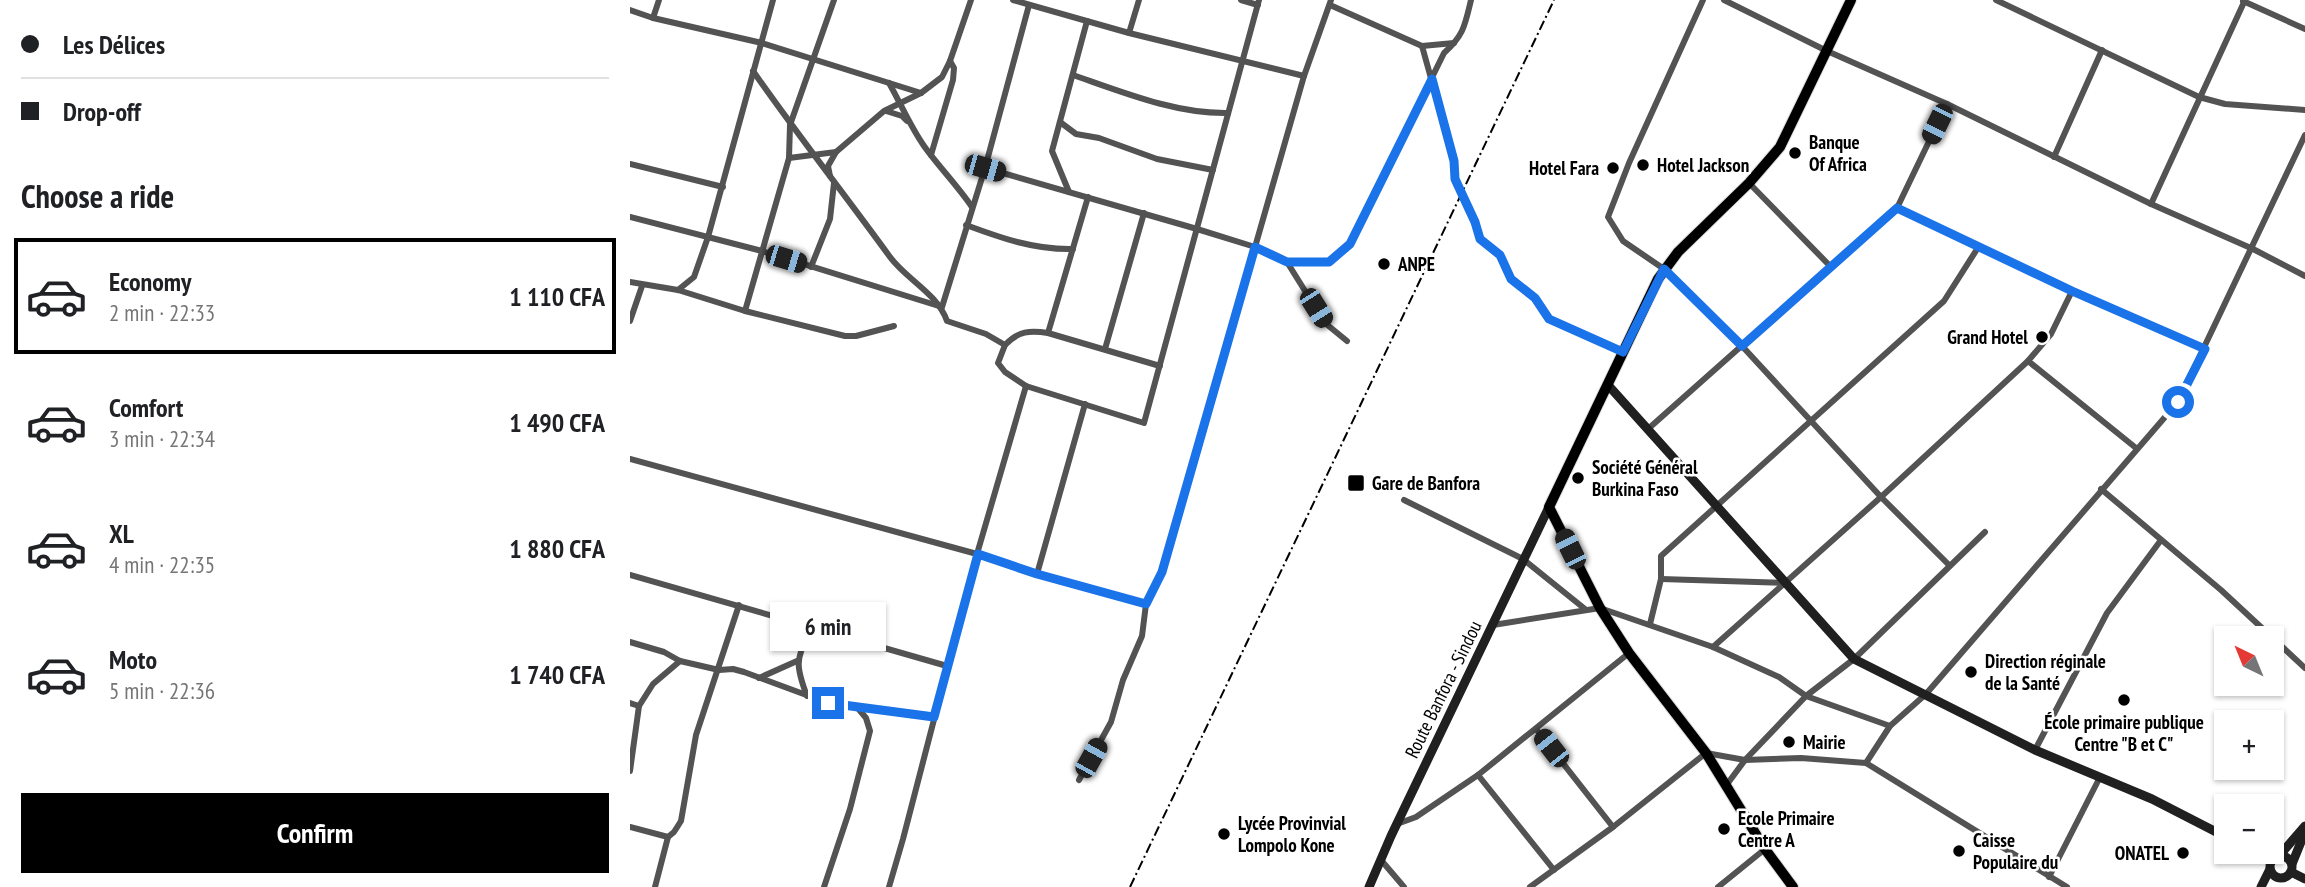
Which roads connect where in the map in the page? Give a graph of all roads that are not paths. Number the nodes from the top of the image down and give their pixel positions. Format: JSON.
{"nodes":[{"id":1,"x":659,"y":0,"type":"edge"},
{"id":2,"x":773,"y":0,"type":"edge"},
{"id":3,"x":834,"y":0,"type":"edge"},
{"id":4,"x":971,"y":0,"type":"edge"},
{"id":5,"x":1013,"y":0,"type":"edge"},
{"id":6,"x":1139,"y":0,"type":"edge"},
{"id":7,"x":1241,"y":0,"type":"edge"},
{"id":8,"x":1471,"y":0,"type":"edge"},
{"id":9,"x":1703,"y":0,"type":"edge"},
{"id":10,"x":1724,"y":0,"type":"edge"},
{"id":11,"x":1851,"y":0,"type":"edge"},
{"id":12,"x":1998,"y":0,"type":"edge"},
{"id":13,"x":2243,"y":1,"type":"edge"},
{"id":14,"x":1258,"y":2,"type":"edge"},
{"id":15,"x":1330,"y":3,"type":"edge"},
{"id":16,"x":1029,"y":5,"type":"junction"},
{"id":17,"x":630,"y":10,"type":"edge"},
{"id":18,"x":653,"y":18,"type":"junction"},
{"id":19,"x":1087,"y":21,"type":"junction"},
{"id":20,"x":2305,"y":29,"type":"edge"},
{"id":21,"x":1129,"y":33,"type":"junction"},
{"id":22,"x":762,"y":43,"type":"junction"},
{"id":23,"x":1456,"y":43,"type":"junction"},
{"id":24,"x":1422,"y":46,"type":"junction"},
{"id":25,"x":2102,"y":50,"type":"junction"},
{"id":26,"x":1827,"y":51,"type":"junction"},
{"id":27,"x":815,"y":58,"type":"junction"},
{"id":28,"x":950,"y":61,"type":"junction"},
{"id":29,"x":1242,"y":62,"type":"junction"},
{"id":30,"x":753,"y":71,"type":"junction"},
{"id":31,"x":1073,"y":75,"type":"junction"},
{"id":32,"x":1304,"y":76,"type":"junction"},
{"id":33,"x":1432,"y":79,"type":"junction"},
{"id":34,"x":889,"y":83,"type":"junction"},
{"id":35,"x":921,"y":93,"type":"junction"},
{"id":36,"x":2199,"y":97,"type":"junction"},
{"id":37,"x":900,"y":103,"type":"junction"},
{"id":38,"x":1947,"y":104,"type":"junction"},
{"id":39,"x":2305,"y":110,"type":"edge"},
{"id":40,"x":884,"y":111,"type":"junction"},
{"id":41,"x":1228,"y":113,"type":"junction"},
{"id":42,"x":909,"y":122,"type":"junction"},
{"id":43,"x":1060,"y":122,"type":"junction"},
{"id":44,"x":790,"y":125,"type":"junction"},
{"id":45,"x":2305,"y":135,"type":"edge"},
{"id":46,"x":836,"y":152,"type":"junction"},
{"id":47,"x":931,"y":155,"type":"junction"},
{"id":48,"x":813,"y":156,"type":"junction"},
{"id":49,"x":2054,"y":157,"type":"junction"},
{"id":50,"x":789,"y":158,"type":"junction"},
{"id":51,"x":630,"y":164,"type":"edge"},
{"id":52,"x":985,"y":168,"type":"junction"},
{"id":53,"x":1213,"y":170,"type":"junction"},
{"id":54,"x":832,"y":181,"type":"junction"},
{"id":55,"x":1749,"y":183,"type":"junction"},
{"id":56,"x":723,"y":187,"type":"junction"},
{"id":57,"x":1069,"y":192,"type":"junction"},
{"id":58,"x":1087,"y":197,"type":"junction"},
{"id":59,"x":2151,"y":204,"type":"junction"},
{"id":60,"x":972,"y":207,"type":"junction"},
{"id":61,"x":1897,"y":208,"type":"junction"},
{"id":62,"x":1144,"y":213,"type":"junction"},
{"id":63,"x":630,"y":217,"type":"edge"},
{"id":64,"x":966,"y":225,"type":"junction"},
{"id":65,"x":1197,"y":229,"type":"junction"},
{"id":66,"x":708,"y":237,"type":"junction"},
{"id":67,"x":1979,"y":246,"type":"junction"},
{"id":68,"x":1255,"y":247,"type":"junction"},
{"id":69,"x":2253,"y":248,"type":"junction"},
{"id":70,"x":1073,"y":249,"type":"junction"},
{"id":71,"x":762,"y":251,"type":"junction"},
{"id":72,"x":1287,"y":262,"type":"junction"},
{"id":73,"x":1830,"y":266,"type":"junction"},
{"id":74,"x":811,"y":267,"type":"junction"},
{"id":75,"x":1664,"y":269,"type":"junction"},
{"id":76,"x":2305,"y":276,"type":"edge"},
{"id":77,"x":630,"y":282,"type":"edge"},
{"id":78,"x":642,"y":286,"type":"junction"},
{"id":79,"x":678,"y":290,"type":"junction"},
{"id":80,"x":2072,"y":291,"type":"junction"},
{"id":81,"x":942,"y":307,"type":"junction"},
{"id":82,"x":745,"y":311,"type":"junction"},
{"id":83,"x":630,"y":321,"type":"edge"},
{"id":84,"x":894,"y":326,"type":"dead end"},
{"id":85,"x":1048,"y":333,"type":"junction"},
{"id":86,"x":1347,"y":341,"type":"dead end"},
{"id":87,"x":1005,"y":345,"type":"junction"},
{"id":88,"x":1742,"y":346,"type":"junction"},
{"id":89,"x":1105,"y":349,"type":"junction"},
{"id":90,"x":2205,"y":349,"type":"junction"},
{"id":91,"x":1623,"y":352,"type":"junction"},
{"id":92,"x":2028,"y":360,"type":"junction"},
{"id":93,"x":1160,"y":366,"type":"junction"},
{"id":94,"x":1608,"y":384,"type":"junction"},
{"id":95,"x":1026,"y":386,"type":"junction"},
{"id":96,"x":1085,"y":404,"type":"junction"},
{"id":97,"x":1811,"y":421,"type":"junction"},
{"id":98,"x":1648,"y":429,"type":"junction"},
{"id":99,"x":2136,"y":449,"type":"junction"},
{"id":100,"x":630,"y":459,"type":"edge"},
{"id":101,"x":2101,"y":489,"type":"junction"},
{"id":102,"x":1881,"y":497,"type":"junction"},
{"id":103,"x":1404,"y":500,"type":"dead end"},
{"id":104,"x":1716,"y":505,"type":"junction"},
{"id":105,"x":1549,"y":507,"type":"junction"},
{"id":106,"x":1986,"y":532,"type":"dead end"},
{"id":107,"x":2161,"y":540,"type":"junction"},
{"id":108,"x":978,"y":554,"type":"junction"},
{"id":109,"x":1523,"y":559,"type":"junction"},
{"id":110,"x":1949,"y":565,"type":"junction"},
{"id":111,"x":1037,"y":574,"type":"junction"},
{"id":112,"x":630,"y":575,"type":"edge"},
{"id":113,"x":1661,"y":579,"type":"junction"},
{"id":114,"x":1786,"y":583,"type":"junction"},
{"id":115,"x":1146,"y":604,"type":"junction"},
{"id":116,"x":739,"y":605,"type":"junction"},
{"id":117,"x":1600,"y":608,"type":"junction"},
{"id":118,"x":1585,"y":609,"type":"junction"},
{"id":119,"x":1650,"y":624,"type":"junction"},
{"id":120,"x":1493,"y":625,"type":"junction"},
{"id":121,"x":811,"y":627,"type":"junction"},
{"id":122,"x":630,"y":642,"type":"edge"},
{"id":123,"x":1713,"y":647,"type":"junction"},
{"id":124,"x":1629,"y":653,"type":"junction"},
{"id":125,"x":1854,"y":659,"type":"junction"},
{"id":126,"x":680,"y":661,"type":"junction"},
{"id":127,"x":797,"y":661,"type":"junction"},
{"id":128,"x":947,"y":666,"type":"junction"},
{"id":129,"x":2305,"y":668,"type":"edge"},
{"id":130,"x":719,"y":670,"type":"junction"},
{"id":131,"x":759,"y":678,"type":"junction"},
{"id":132,"x":1926,"y":694,"type":"junction"},
{"id":133,"x":807,"y":696,"type":"junction"},
{"id":134,"x":1806,"y":696,"type":"junction"},
{"id":135,"x":630,"y":703,"type":"edge"},
{"id":136,"x":639,"y":706,"type":"junction"},
{"id":137,"x":857,"y":706,"type":"junction"},
{"id":138,"x":934,"y":717,"type":"junction"},
{"id":139,"x":1890,"y":726,"type":"junction"},
{"id":140,"x":1536,"y":729,"type":"junction"},
{"id":141,"x":2035,"y":750,"type":"junction"},
{"id":142,"x":1706,"y":753,"type":"junction"},
{"id":143,"x":1745,"y":760,"type":"junction"},
{"id":144,"x":1866,"y":763,"type":"junction"},
{"id":145,"x":630,"y":771,"type":"edge"},
{"id":146,"x":1478,"y":775,"type":"junction"},
{"id":147,"x":2100,"y":777,"type":"junction"},
{"id":148,"x":1079,"y":780,"type":"dead end"},
{"id":149,"x":1725,"y":787,"type":"junction"},
{"id":150,"x":1397,"y":824,"type":"junction"},
{"id":151,"x":2305,"y":826,"type":"edge"},
{"id":152,"x":630,"y":827,"type":"edge"},
{"id":153,"x":1613,"y":827,"type":"junction"},
{"id":154,"x":2214,"y":831,"type":"edge"},
{"id":155,"x":2305,"y":832,"type":"edge"},
{"id":156,"x":667,"y":837,"type":"junction"},
{"id":157,"x":1765,"y":849,"type":"junction"},
{"id":158,"x":2284,"y":850,"type":"edge"},
{"id":159,"x":2284,"y":858,"type":"edge"},
{"id":160,"x":1381,"y":860,"type":"junction"},
{"id":161,"x":2273,"y":864,"type":"edge"},
{"id":162,"x":2274,"y":864,"type":"edge"},
{"id":163,"x":1554,"y":870,"type":"junction"},
{"id":164,"x":2289,"y":871,"type":"junction"},
{"id":165,"x":2049,"y":877,"type":"junction"},
{"id":166,"x":2305,"y":879,"type":"edge"},
{"id":167,"x":655,"y":887,"type":"edge"},
{"id":168,"x":824,"y":887,"type":"edge"},
{"id":169,"x":889,"y":887,"type":"edge"},
{"id":170,"x":1369,"y":887,"type":"edge"},
{"id":171,"x":1405,"y":887,"type":"edge"},
{"id":172,"x":1530,"y":887,"type":"edge"},
{"id":173,"x":1718,"y":887,"type":"edge"},
{"id":174,"x":1793,"y":887,"type":"edge"},
{"id":175,"x":2067,"y":887,"type":"edge"},
{"id":176,"x":2261,"y":887,"type":"edge"},
{"id":177,"x":2274,"y":887,"type":"edge"}],
"edges":[{"from":1,"to":18,"type":"street"},
{"from":2,"to":22,"type":"street"},
{"from":3,"to":27,"type":"street"},
{"from":4,"to":28,"type":"street"},
{"from":5,"to":16,"type":"street"},
{"from":6,"to":21,"type":"street"},
{"from":7,"to":14,"type":"street"},
{"from":8,"to":23,"type":"street"},
{"from":9,"to":75,"type":"street"},
{"from":10,"to":26,"type":"street"},
{"from":11,"to":26,"type":"highway"},
{"from":12,"to":25,"type":"street"},
{"from":13,"to":20,"type":"street"},
{"from":13,"to":36,"type":"street"},
{"from":14,"to":29,"type":"street"},
{"from":15,"to":24,"type":"street"},
{"from":15,"to":32,"type":"street"},
{"from":16,"to":19,"type":"street"},
{"from":16,"to":52,"type":"street"},
{"from":17,"to":18,"type":"street"},
{"from":18,"to":22,"type":"street"},
{"from":19,"to":21,"type":"street"},
{"from":19,"to":31,"type":"street"},
{"from":21,"to":29,"type":"street"},
{"from":22,"to":27,"type":"street"},
{"from":22,"to":30,"type":"street"},
{"from":23,"to":24,"type":"street"},
{"from":23,"to":33,"type":"street"},
{"from":24,"to":33,"type":"street"},
{"from":25,"to":36,"type":"street"},
{"from":25,"to":49,"type":"street"},
{"from":26,"to":38,"type":"street"},
{"from":26,"to":55,"type":"highway"},
{"from":27,"to":34,"type":"street"},
{"from":27,"to":44,"type":"street"},
{"from":28,"to":35,"type":"street"},
{"from":28,"to":47,"type":"street"},
{"from":29,"to":32,"type":"street"},
{"from":29,"to":41,"type":"street"},
{"from":30,"to":44,"type":"street"},
{"from":30,"to":56,"type":"street"},
{"from":31,"to":41,"type":"street"},
{"from":31,"to":43,"type":"street"},
{"from":32,"to":68,"type":"street"},
{"from":33,"to":72,"type":"street"},
{"from":33,"to":91,"type":"street"},
{"from":34,"to":35,"type":"street"},
{"from":34,"to":37,"type":"street"},
{"from":35,"to":37,"type":"street"},
{"from":36,"to":39,"type":"street"},
{"from":36,"to":59,"type":"street"},
{"from":37,"to":40,"type":"street"},
{"from":37,"to":42,"type":"street"},
{"from":38,"to":49,"type":"street"},
{"from":38,"to":61,"type":"street"},
{"from":40,"to":42,"type":"street"},
{"from":40,"to":46,"type":"street"},
{"from":41,"to":53,"type":"street"},
{"from":42,"to":47,"type":"street"},
{"from":43,"to":53,"type":"street"},
{"from":43,"to":57,"type":"street"},
{"from":44,"to":48,"type":"street"},
{"from":44,"to":50,"type":"street"},
{"from":45,"to":69,"type":"street"},
{"from":46,"to":48,"type":"street"},
{"from":46,"to":54,"type":"street"},
{"from":47,"to":60,"type":"street"},
{"from":48,"to":50,"type":"street"},
{"from":48,"to":54,"type":"street"},
{"from":49,"to":59,"type":"street"},
{"from":50,"to":71,"type":"street"},
{"from":51,"to":56,"type":"street"},
{"from":52,"to":57,"type":"street"},
{"from":52,"to":60,"type":"street"},
{"from":53,"to":65,"type":"street"},
{"from":54,"to":74,"type":"street"},
{"from":54,"to":81,"type":"street"},
{"from":55,"to":73,"type":"street"},
{"from":55,"to":75,"type":"highway"},
{"from":56,"to":66,"type":"street"},
{"from":57,"to":58,"type":"street"},
{"from":58,"to":62,"type":"street"},
{"from":58,"to":70,"type":"street"},
{"from":59,"to":69,"type":"street"},
{"from":60,"to":64,"type":"street"},
{"from":61,"to":67,"type":"street"},
{"from":61,"to":73,"type":"street"},
{"from":62,"to":65,"type":"street"},
{"from":62,"to":89,"type":"street"},
{"from":63,"to":66,"type":"street"},
{"from":64,"to":70,"type":"street"},
{"from":64,"to":81,"type":"street"},
{"from":65,"to":68,"type":"street"},
{"from":65,"to":93,"type":"street"},
{"from":66,"to":71,"type":"street"},
{"from":66,"to":79,"type":"street"},
{"from":67,"to":80,"type":"street"},
{"from":67,"to":97,"type":"street"},
{"from":68,"to":72,"type":"street"},
{"from":68,"to":115,"type":"street"},
{"from":69,"to":76,"type":"street"},
{"from":69,"to":90,"type":"street"},
{"from":70,"to":85,"type":"street"},
{"from":71,"to":74,"type":"street"},
{"from":71,"to":82,"type":"street"},
{"from":72,"to":86,"type":"street"},
{"from":73,"to":88,"type":"street"},
{"from":74,"to":81,"type":"street"},
{"from":75,"to":88,"type":"street"},
{"from":75,"to":91,"type":"highway"},
{"from":77,"to":78,"type":"street"},
{"from":78,"to":79,"type":"street"},
{"from":78,"to":83,"type":"street"},
{"from":79,"to":82,"type":"street"},
{"from":80,"to":90,"type":"street"},
{"from":80,"to":92,"type":"street"},
{"from":81,"to":87,"type":"street"},
{"from":82,"to":84,"type":"street"},
{"from":85,"to":87,"type":"street"},
{"from":85,"to":89,"type":"street"},
{"from":87,"to":95,"type":"street"},
{"from":88,"to":97,"type":"street"},
{"from":88,"to":98,"type":"street"},
{"from":89,"to":93,"type":"street"},
{"from":90,"to":99,"type":"street"},
{"from":91,"to":94,"type":"highway"},
{"from":92,"to":99,"type":"street"},
{"from":92,"to":102,"type":"street"},
{"from":93,"to":96,"type":"street"},
{"from":94,"to":98,"type":"main road"},
{"from":94,"to":105,"type":"highway"},
{"from":95,"to":96,"type":"street"},
{"from":95,"to":108,"type":"street"},
{"from":96,"to":111,"type":"street"},
{"from":97,"to":102,"type":"street"},
{"from":97,"to":104,"type":"street"},
{"from":98,"to":104,"type":"main road"},
{"from":99,"to":101,"type":"street"},
{"from":100,"to":108,"type":"street"},
{"from":101,"to":107,"type":"street"},
{"from":101,"to":132,"type":"street"},
{"from":102,"to":110,"type":"street"},
{"from":102,"to":114,"type":"street"},
{"from":103,"to":109,"type":"street"},
{"from":104,"to":113,"type":"street"},
{"from":104,"to":114,"type":"main road"},
{"from":105,"to":109,"type":"main road","name":"Route Banfora - Sindou"},
{"from":105,"to":117,"type":"highway"},
{"from":106,"to":110,"type":"street"},
{"from":107,"to":129,"type":"street"},
{"from":107,"to":141,"type":"street"},
{"from":108,"to":111,"type":"street"},
{"from":108,"to":128,"type":"street"},
{"from":109,"to":118,"type":"street"},
{"from":109,"to":120,"type":"main road","name":"Route Banfora - Sindou"},
{"from":110,"to":125,"type":"street"},
{"from":111,"to":115,"type":"street"},
{"from":112,"to":116,"type":"street"},
{"from":113,"to":114,"type":"street"},
{"from":113,"to":119,"type":"street"},
{"from":114,"to":123,"type":"street"},
{"from":114,"to":125,"type":"main road"},
{"from":115,"to":148,"type":"street"},
{"from":116,"to":121,"type":"street"},
{"from":116,"to":130,"type":"street"},
{"from":117,"to":118,"type":"street"},
{"from":117,"to":119,"type":"street"},
{"from":117,"to":124,"type":"highway"},
{"from":118,"to":120,"type":"street"},
{"from":119,"to":123,"type":"street"},
{"from":120,"to":150,"type":"main road","name":"Route Banfora - Sindou"},
{"from":121,"to":127,"type":"street"},
{"from":121,"to":128,"type":"street"},
{"from":122,"to":126,"type":"street"},
{"from":123,"to":134,"type":"street"},
{"from":124,"to":140,"type":"street"},
{"from":124,"to":142,"type":"highway"},
{"from":125,"to":132,"type":"main road"},
{"from":125,"to":134,"type":"street"},
{"from":126,"to":130,"type":"street"},
{"from":126,"to":136,"type":"street"},
{"from":127,"to":131,"type":"street"},
{"from":127,"to":133,"type":"street"},
{"from":128,"to":138,"type":"street"},
{"from":130,"to":131,"type":"street"},
{"from":130,"to":156,"type":"street"},
{"from":131,"to":133,"type":"street"},
{"from":132,"to":139,"type":"street"},
{"from":132,"to":141,"type":"main road"},
{"from":133,"to":137,"type":"street"},
{"from":134,"to":139,"type":"street"},
{"from":134,"to":143,"type":"street"},
{"from":135,"to":136,"type":"street"},
{"from":136,"to":145,"type":"street"},
{"from":137,"to":138,"type":"street"},
{"from":137,"to":168,"type":"street"},
{"from":138,"to":169,"type":"street"},
{"from":139,"to":144,"type":"street"},
{"from":140,"to":146,"type":"street"},
{"from":140,"to":153,"type":"street"},
{"from":141,"to":147,"type":"main road"},
{"from":142,"to":143,"type":"street"},
{"from":142,"to":149,"type":"highway"},
{"from":142,"to":153,"type":"street"},
{"from":143,"to":144,"type":"street"},
{"from":143,"to":149,"type":"street"},
{"from":144,"to":165,"type":"street"},
{"from":146,"to":150,"type":"street"},
{"from":146,"to":163,"type":"street"},
{"from":147,"to":154,"type":"main road"},
{"from":147,"to":165,"type":"street"},
{"from":149,"to":157,"type":"highway"},
{"from":150,"to":160,"type":"main road","name":"Route Banfora - Sindou"},
{"from":151,"to":158,"type":"main road"},
{"from":152,"to":156,"type":"street"},
{"from":153,"to":163,"type":"street"},
{"from":155,"to":164,"type":"main road"},
{"from":156,"to":167,"type":"street"},
{"from":157,"to":173,"type":"street"},
{"from":157,"to":174,"type":"highway"},
{"from":159,"to":164,"type":"main road"},
{"from":160,"to":170,"type":"main road","name":"Route Banfora - Sindou"},
{"from":160,"to":171,"type":"street"},
{"from":161,"to":176,"type":"main road"},
{"from":162,"to":164,"type":"main road"},
{"from":163,"to":172,"type":"street"},
{"from":164,"to":166,"type":"main road"},
{"from":164,"to":177,"type":"main road"},
{"from":165,"to":175,"type":"street"}]}
